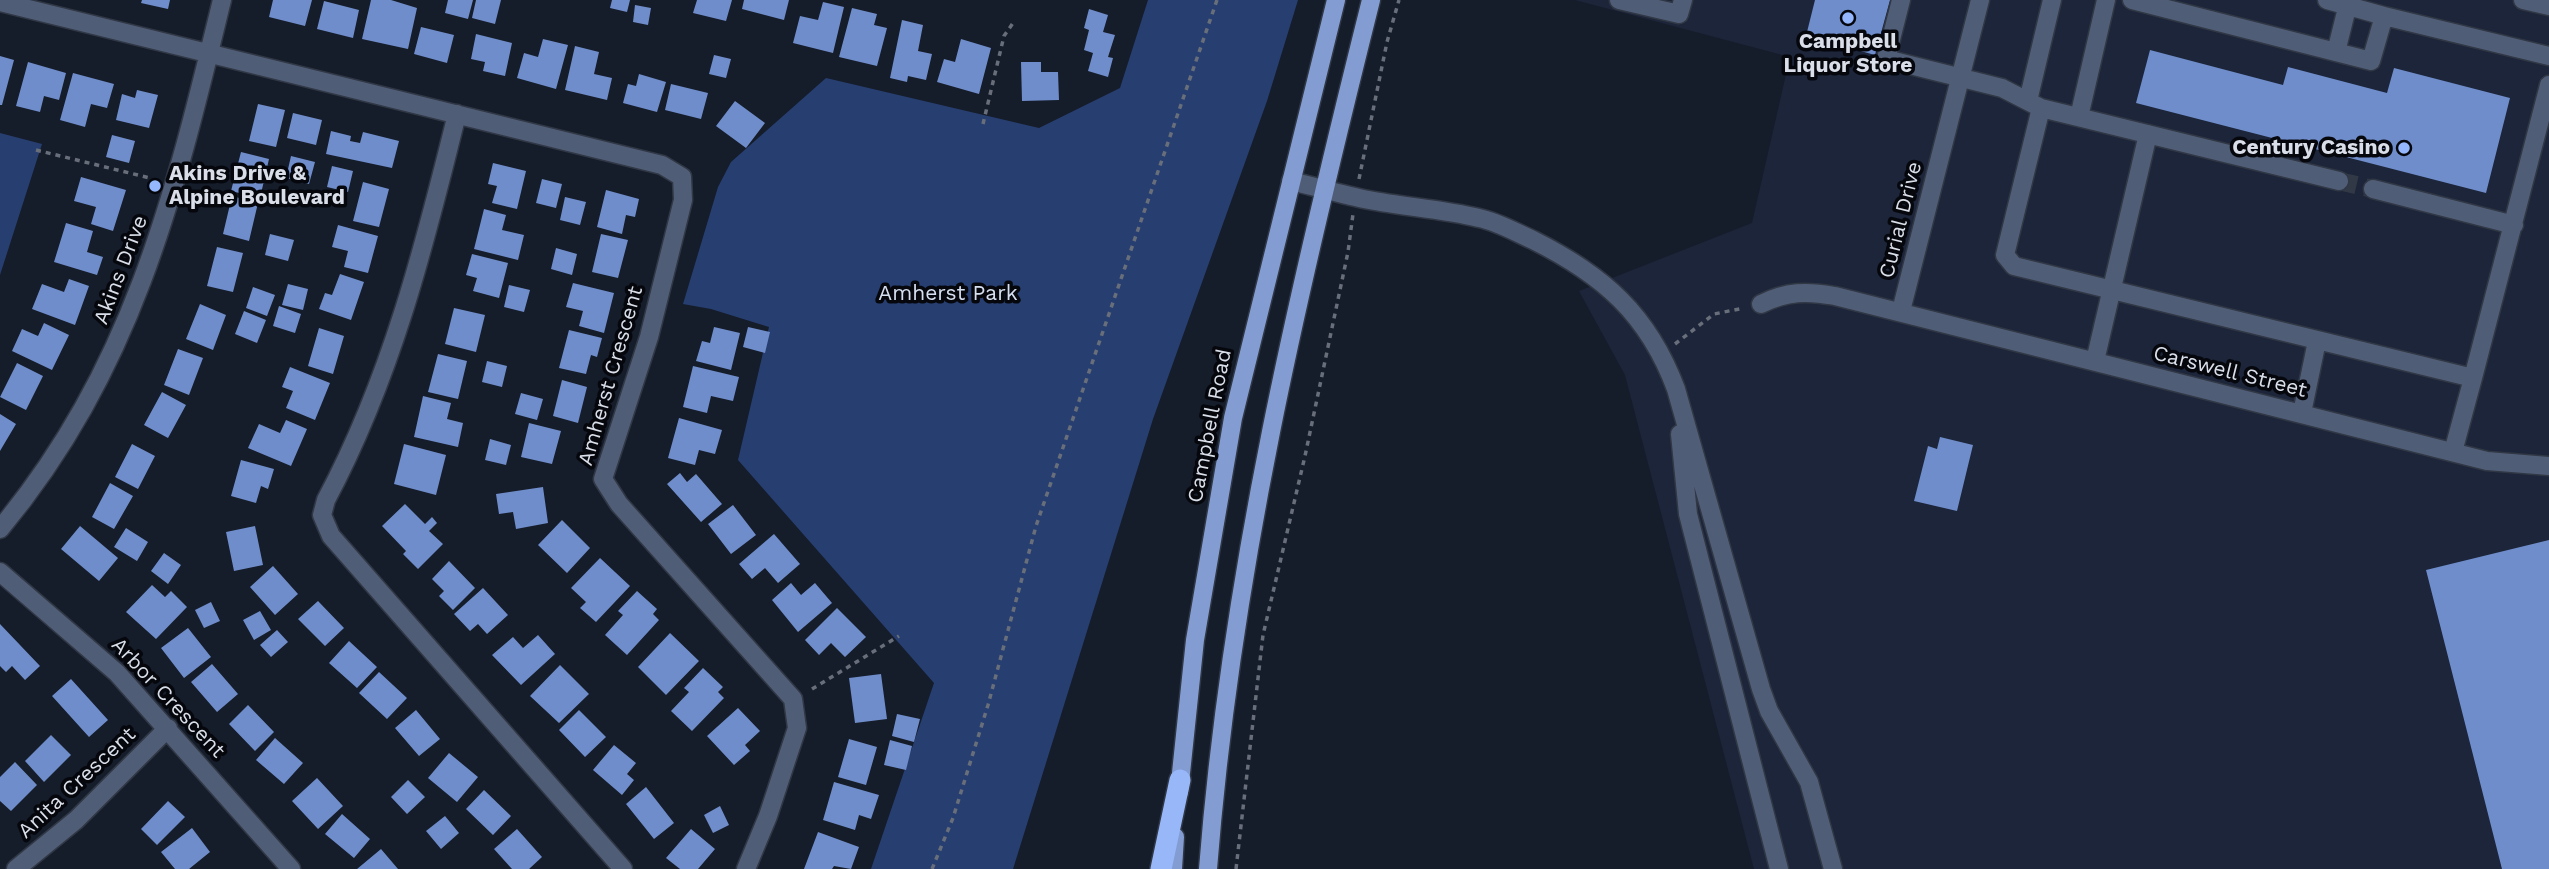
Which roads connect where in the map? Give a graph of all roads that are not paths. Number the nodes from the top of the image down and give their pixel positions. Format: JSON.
{"nodes":[{"id":1,"x":222,"y":0,"type":"edge"},
{"id":2,"x":1336,"y":0,"type":"edge"},
{"id":3,"x":1371,"y":0,"type":"edge"},
{"id":4,"x":1619,"y":0,"type":"edge"},
{"id":5,"x":1683,"y":0,"type":"edge"},
{"id":6,"x":1900,"y":0,"type":"edge"},
{"id":7,"x":1980,"y":0,"type":"edge"},
{"id":8,"x":2052,"y":0,"type":"edge"},
{"id":9,"x":2106,"y":0,"type":"edge"},
{"id":10,"x":2132,"y":0,"type":"edge"},
{"id":11,"x":2327,"y":0,"type":"edge"},
{"id":12,"x":2523,"y":0,"type":"edge"},
{"id":13,"x":0,"y":2,"type":"edge"},
{"id":14,"x":2349,"y":2,"type":"edge"},
{"id":15,"x":2549,"y":6,"type":"edge"},
{"id":16,"x":2384,"y":16,"type":"junction"},
{"id":17,"x":2336,"y":52,"type":"junction"},
{"id":18,"x":209,"y":53,"type":"junction"},
{"id":19,"x":2549,"y":55,"type":"edge"},
{"id":20,"x":1961,"y":78,"type":"junction"},
{"id":21,"x":2549,"y":85,"type":"edge"},
{"id":22,"x":2034,"y":104,"type":"junction"},
{"id":23,"x":457,"y":114,"type":"junction"},
{"id":24,"x":2078,"y":117,"type":"junction"},
{"id":25,"x":2148,"y":134,"type":"junction"},
{"id":26,"x":1291,"y":181,"type":"junction"},
{"id":27,"x":2339,"y":181,"type":"tunnel mouth"},
{"id":28,"x":1324,"y":189,"type":"junction"},
{"id":29,"x":2373,"y":189,"type":"tunnel mouth"},
{"id":30,"x":2514,"y":225,"type":"junction"},
{"id":31,"x":2111,"y":292,"type":"junction"},
{"id":32,"x":1761,"y":304,"type":"road end"},
{"id":33,"x":1901,"y":311,"type":"junction"},
{"id":34,"x":2317,"y":341,"type":"junction"},
{"id":35,"x":2095,"y":360,"type":"junction"},
{"id":36,"x":2473,"y":378,"type":"junction"},
{"id":37,"x":1676,"y":389,"type":"junction"},
{"id":38,"x":2302,"y":414,"type":"junction"},
{"id":39,"x":2452,"y":452,"type":"junction"},
{"id":40,"x":2549,"y":466,"type":"edge"},
{"id":41,"x":0,"y":529,"type":"edge"},
{"id":42,"x":0,"y":572,"type":"edge"},
{"id":43,"x":168,"y":729,"type":"junction"},
{"id":44,"x":1180,"y":780,"type":"junction"},
{"id":45,"x":16,"y":869,"type":"edge"},
{"id":46,"x":291,"y":869,"type":"edge"},
{"id":47,"x":623,"y":869,"type":"edge"},
{"id":48,"x":746,"y":869,"type":"edge"},
{"id":49,"x":1161,"y":869,"type":"edge"},
{"id":50,"x":1173,"y":869,"type":"edge"},
{"id":51,"x":1208,"y":869,"type":"edge"},
{"id":52,"x":1779,"y":869,"type":"edge"},
{"id":53,"x":1833,"y":869,"type":"edge"}],
"edges":[{"from":1,"to":18,"type":"street","name":"Akins Drive"},
{"from":2,"to":26,"type":"main road","name":"Campbell Road"},
{"from":3,"to":28,"type":"main road"},
{"from":4,"to":5,"type":"street"},
{"from":6,"to":20,"type":"street"},
{"from":7,"to":20,"type":"street","name":"Curial Drive"},
{"from":8,"to":22,"type":"street"},
{"from":9,"to":24,"type":"street"},
{"from":10,"to":17,"type":"street"},
{"from":11,"to":14,"type":"street"},
{"from":12,"to":15,"type":"street"},
{"from":13,"to":18,"type":"street","name":"Amherst Crescent"},
{"from":14,"to":16,"type":"street"},
{"from":14,"to":17,"type":"street"},
{"from":16,"to":17,"type":"street"},
{"from":16,"to":19,"type":"street"},
{"from":18,"to":23,"type":"street","name":"Amherst Crescent"},
{"from":18,"to":41,"type":"street","name":"Akins Drive"},
{"from":20,"to":22,"type":"street"},
{"from":20,"to":33,"type":"street","name":"Curial Drive"},
{"from":21,"to":30,"type":"street"},
{"from":22,"to":24,"type":"street"},
{"from":22,"to":31,"type":"street"},
{"from":23,"to":47,"type":"street"},
{"from":23,"to":48,"type":"street","name":"Amherst Crescent"},
{"from":24,"to":25,"type":"street"},
{"from":25,"to":27,"type":"street"},
{"from":25,"to":31,"type":"street"},
{"from":26,"to":28,"type":"street"},
{"from":26,"to":44,"type":"main road","name":"Campbell Road"},
{"from":28,"to":37,"type":"street"},
{"from":28,"to":51,"type":"main road"},
{"from":29,"to":30,"type":"street"},
{"from":30,"to":36,"type":"street"},
{"from":31,"to":34,"type":"street"},
{"from":31,"to":35,"type":"street"},
{"from":32,"to":33,"type":"street","name":"Curial Drive"},
{"from":33,"to":35,"type":"street","name":"Carswell Street"},
{"from":34,"to":36,"type":"street"},
{"from":34,"to":38,"type":"street"},
{"from":35,"to":38,"type":"street","name":"Carswell Street"},
{"from":36,"to":39,"type":"street"},
{"from":37,"to":52,"type":"street"},
{"from":37,"to":53,"type":"street"},
{"from":38,"to":39,"type":"street","name":"Carswell Street"},
{"from":39,"to":40,"type":"street","name":"Carswell Street"},
{"from":42,"to":43,"type":"street","name":"Arbor Crescent"},
{"from":43,"to":45,"type":"street","name":"Anita Crescent"},
{"from":43,"to":46,"type":"street","name":"Arbor Crescent"},
{"from":44,"to":49,"type":"highway"},
{"from":44,"to":50,"type":"main road","name":"Campbell Road"}]}
